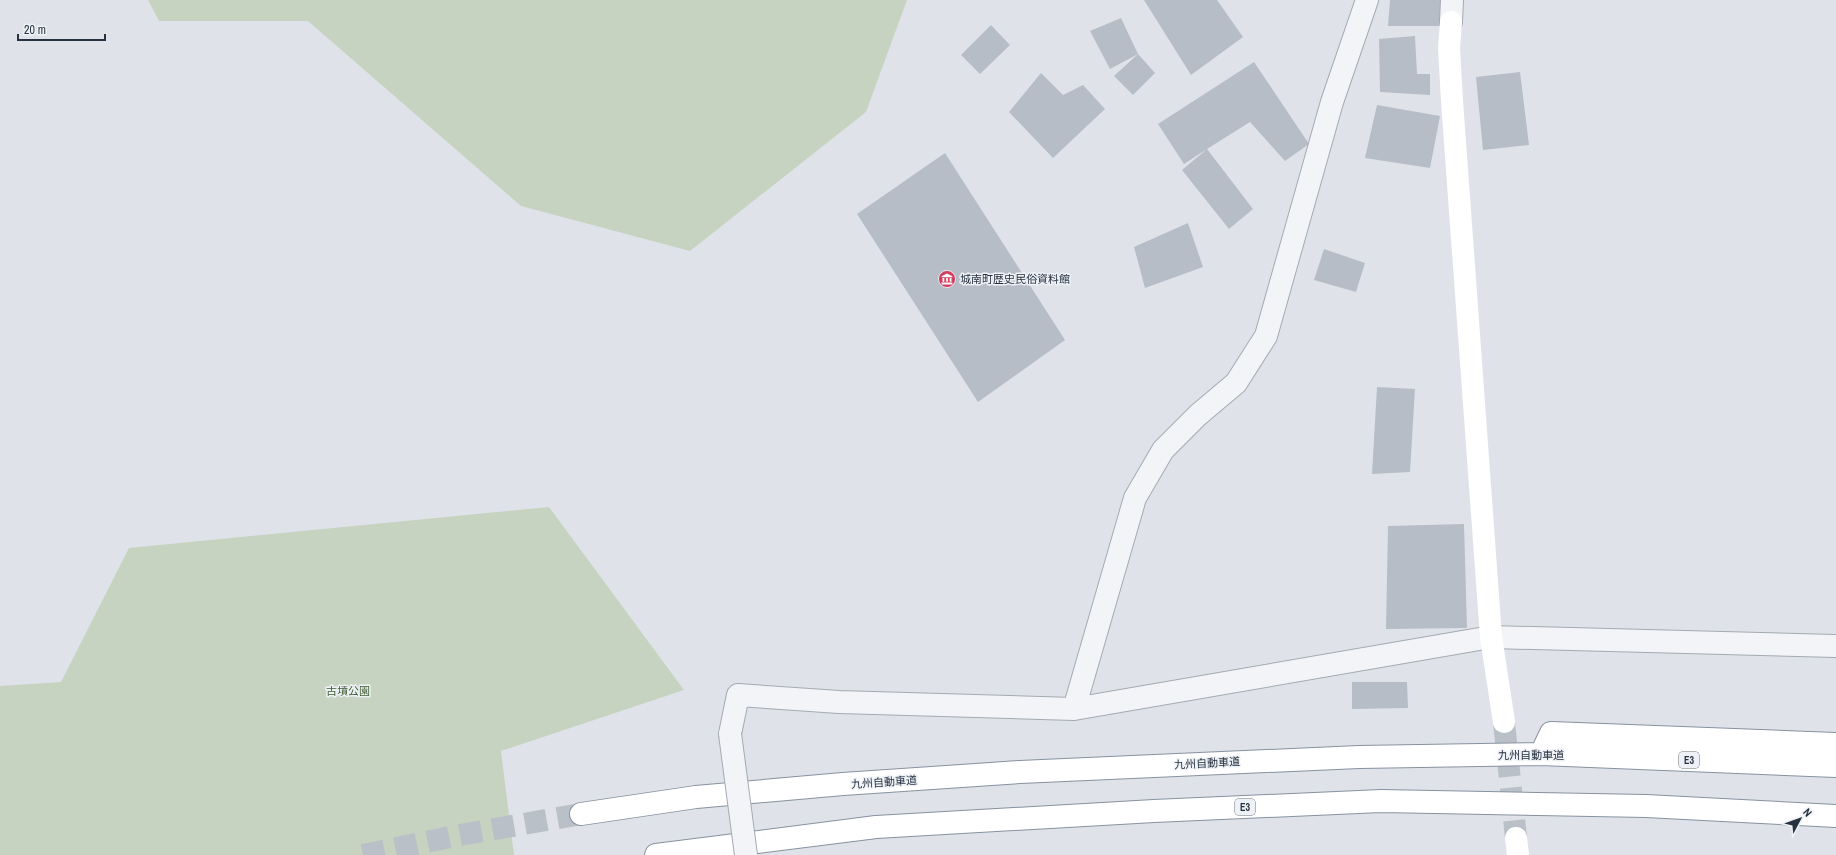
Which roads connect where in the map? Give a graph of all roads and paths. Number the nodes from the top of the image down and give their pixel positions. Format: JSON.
{"nodes":[{"id":1,"x":1367,"y":0,"type":"edge"},
{"id":2,"x":1452,"y":0,"type":"edge"},
{"id":3,"x":1451,"y":22,"type":"joint"},
{"id":4,"x":1491,"y":637,"type":"junction"},
{"id":5,"x":1836,"y":646,"type":"edge"},
{"id":6,"x":1074,"y":710,"type":"junction"},
{"id":7,"x":1504,"y":722,"type":"tunnel mouth"},
{"id":8,"x":1836,"y":744,"type":"edge"},
{"id":9,"x":1541,"y":754,"type":"junction"},
{"id":10,"x":1836,"y":766,"type":"edge"},
{"id":11,"x":581,"y":814,"type":"tunnel mouth"},
{"id":12,"x":1836,"y":816,"type":"edge"},
{"id":13,"x":656,"y":855,"type":"edge"},
{"id":14,"x":746,"y":855,"type":"edge"}],
"edges":[{"from":1,"to":6,"type":"street"},
{"from":2,"to":3,"type":"street"},
{"from":3,"to":4,"type":"main road"},
{"from":4,"to":5,"type":"street"},
{"from":4,"to":6,"type":"street"},
{"from":4,"to":7,"type":"main road"},
{"from":6,"to":14,"type":"street","bridge":true},
{"from":8,"to":9,"type":"main road"},
{"from":9,"to":10,"type":"main road","name":"九州自動車道","number":"E3"},
{"from":9,"to":11,"type":"main road","name":"九州自動車道","number":"E3"},
{"from":12,"to":13,"type":"main road","number":"E3"}]}
